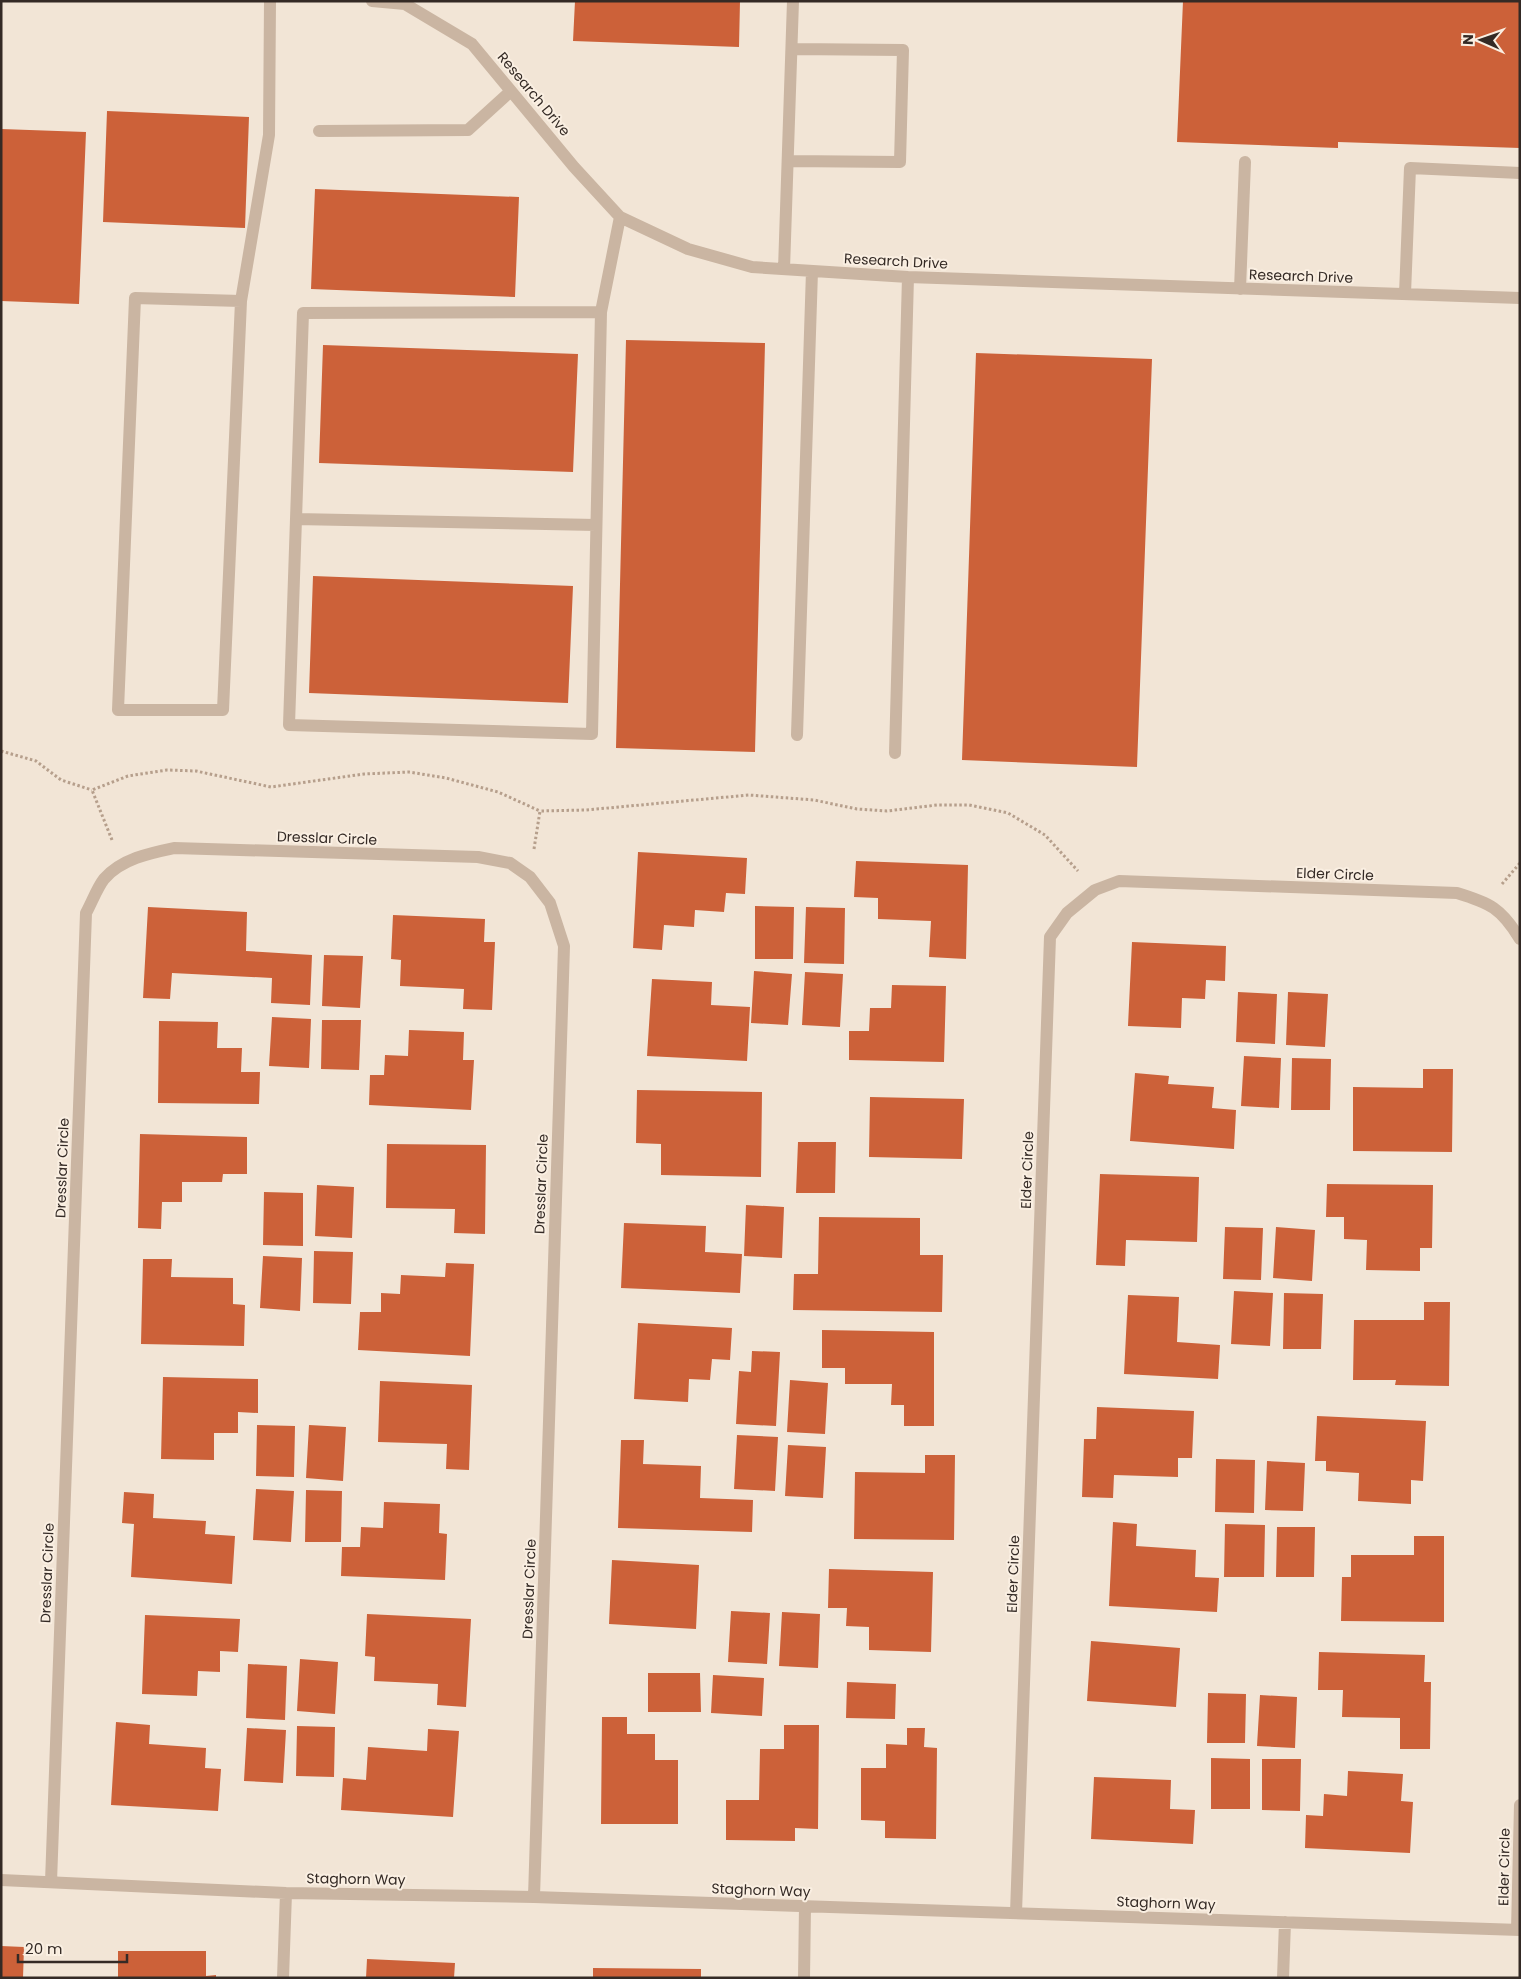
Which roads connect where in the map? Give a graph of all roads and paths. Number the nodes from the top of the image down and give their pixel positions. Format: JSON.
{"nodes":[{"id":1,"x":270,"y":1,"type":"edge"},
{"id":2,"x":372,"y":1,"type":"edge"},
{"id":3,"x":793,"y":1,"type":"edge"},
{"id":4,"x":792,"y":49,"type":"junction"},
{"id":5,"x":511,"y":91,"type":"junction"},
{"id":6,"x":319,"y":131,"type":"dead end"},
{"id":7,"x":788,"y":161,"type":"junction"},
{"id":8,"x":1245,"y":162,"type":"dead end"},
{"id":9,"x":1520,"y":173,"type":"edge"},
{"id":10,"x":620,"y":217,"type":"junction"},
{"id":11,"x":784,"y":269,"type":"junction"},
{"id":12,"x":812,"y":271,"type":"junction"},
{"id":13,"x":908,"y":277,"type":"junction"},
{"id":14,"x":1240,"y":288,"type":"junction"},
{"id":15,"x":1405,"y":294,"type":"junction"},
{"id":16,"x":1520,"y":298,"type":"edge"},
{"id":17,"x":241,"y":301,"type":"junction"},
{"id":18,"x":600,"y":312,"type":"junction"},
{"id":19,"x":296,"y":519,"type":"junction"},
{"id":20,"x":596,"y":525,"type":"junction"},
{"id":21,"x":797,"y":735,"type":"dead end"},
{"id":22,"x":1,"y":751,"type":"edge"},
{"id":23,"x":895,"y":753,"type":"dead end"},
{"id":24,"x":92,"y":790,"type":"junction"},
{"id":25,"x":540,"y":811,"type":"junction"},
{"id":26,"x":122,"y":864,"type":"junction"},
{"id":27,"x":530,"y":877,"type":"junction"},
{"id":28,"x":1095,"y":890,"type":"junction"},
{"id":29,"x":1520,"y":938,"type":"edge"},
{"id":30,"x":1520,"y":1804,"type":"edge"},
{"id":31,"x":1,"y":1880,"type":"edge"},
{"id":32,"x":52,"y":1882,"type":"junction"},
{"id":33,"x":286,"y":1893,"type":"junction"},
{"id":34,"x":534,"y":1898,"type":"junction"},
{"id":35,"x":805,"y":1906,"type":"junction"},
{"id":36,"x":1016,"y":1913,"type":"junction"},
{"id":37,"x":1285,"y":1922,"type":"junction"},
{"id":38,"x":1519,"y":1930,"type":"edge"},
{"id":39,"x":284,"y":1978,"type":"edge"},
{"id":40,"x":804,"y":1978,"type":"edge"},
{"id":41,"x":1283,"y":1978,"type":"edge"}],
"edges":[{"from":1,"to":17,"type":"street"},
{"from":2,"to":5,"type":"street","name":"Research Drive"},
{"from":3,"to":4,"type":"street"},
{"from":4,"to":7,"type":"street"},
{"from":4,"to":7,"type":"street"},
{"from":5,"to":6,"type":"street"},
{"from":5,"to":10,"type":"street","name":"Research Drive"},
{"from":7,"to":11,"type":"street"},
{"from":8,"to":14,"type":"street"},
{"from":9,"to":15,"type":"street"},
{"from":10,"to":11,"type":"street","name":"Research Drive"},
{"from":10,"to":18,"type":"street"},
{"from":11,"to":12,"type":"street","name":"Research Drive"},
{"from":12,"to":13,"type":"street","name":"Research Drive"},
{"from":12,"to":21,"type":"street"},
{"from":13,"to":14,"type":"street","name":"Research Drive"},
{"from":13,"to":23,"type":"street"},
{"from":14,"to":15,"type":"street","name":"Research Drive"},
{"from":15,"to":16,"type":"street","name":"Research Drive"},
{"from":17,"to":17,"type":"street"},
{"from":18,"to":19,"type":"street"},
{"from":18,"to":20,"type":"street"},
{"from":19,"to":20,"type":"street"},
{"from":19,"to":20,"type":"street"},
{"from":22,"to":24,"type":"path"},
{"from":24,"to":25,"type":"path"},
{"from":24,"to":26,"type":"path"},
{"from":25,"to":27,"type":"path"},
{"from":25,"to":28,"type":"path"},
{"from":26,"to":27,"type":"street","name":"Dresslar Circle"},
{"from":26,"to":32,"type":"street","name":"Dresslar Circle"},
{"from":27,"to":34,"type":"street","name":"Dresslar Circle"},
{"from":28,"to":29,"type":"street","name":"Elder Circle"},
{"from":28,"to":36,"type":"street","name":"Elder Circle"},
{"from":30,"to":38,"type":"street","name":"Elder Circle"},
{"from":31,"to":32,"type":"street","name":"Staghorn Way"},
{"from":32,"to":33,"type":"street","name":"Staghorn Way"},
{"from":33,"to":34,"type":"street","name":"Staghorn Way"},
{"from":33,"to":39,"type":"street"},
{"from":34,"to":35,"type":"street","name":"Staghorn Way"},
{"from":35,"to":36,"type":"street","name":"Staghorn Way"},
{"from":35,"to":40,"type":"street"},
{"from":36,"to":37,"type":"street","name":"Staghorn Way"},
{"from":37,"to":38,"type":"street","name":"Staghorn Way"},
{"from":37,"to":41,"type":"street"}]}
